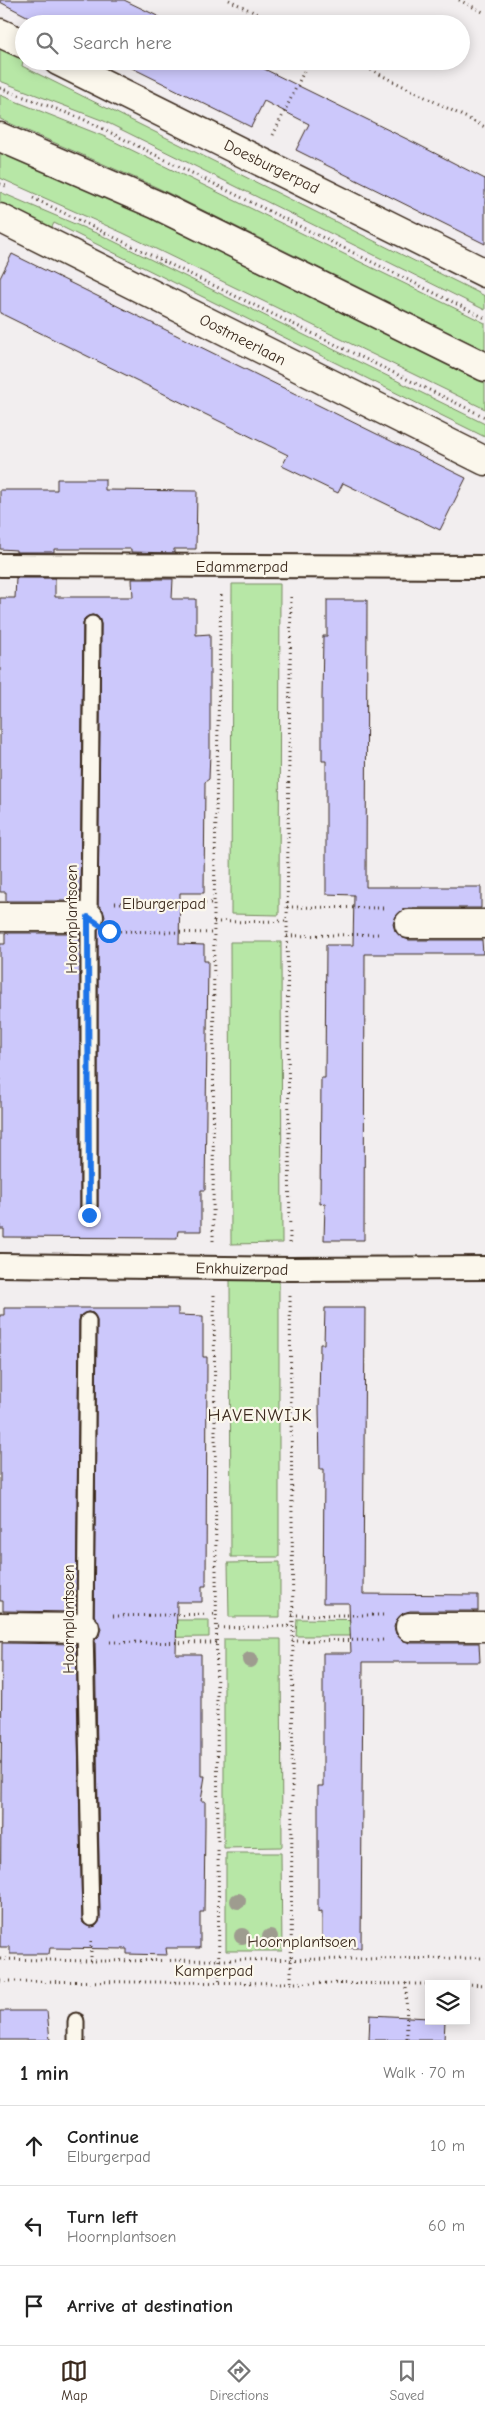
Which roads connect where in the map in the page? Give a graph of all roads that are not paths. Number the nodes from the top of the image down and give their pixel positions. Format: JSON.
{"nodes":[{"id":1,"x":0,"y":33,"type":"edge"},
{"id":2,"x":15,"y":40,"type":"edge"},
{"id":3,"x":76,"y":70,"type":"edge"},
{"id":4,"x":0,"y":137,"type":"edge"},
{"id":5,"x":0,"y":218,"type":"edge"},
{"id":6,"x":485,"y":273,"type":"edge"},
{"id":7,"x":485,"y":367,"type":"edge"},
{"id":8,"x":485,"y":461,"type":"edge"},
{"id":9,"x":0,"y":565,"type":"edge"},
{"id":10,"x":485,"y":566,"type":"edge"},
{"id":11,"x":92,"y":624,"type":"dead end"},
{"id":12,"x":0,"y":917,"type":"edge"},
{"id":13,"x":88,"y":917,"type":"junction"},
{"id":14,"x":409,"y":924,"type":"road end"},
{"id":15,"x":485,"y":924,"type":"edge"},
{"id":16,"x":89,"y":1215,"type":"dead end"},
{"id":17,"x":0,"y":1265,"type":"edge"},
{"id":18,"x":485,"y":1268,"type":"edge"},
{"id":19,"x":88,"y":1321,"type":"dead end"},
{"id":20,"x":0,"y":1627,"type":"edge"},
{"id":21,"x":410,"y":1627,"type":"road end"},
{"id":22,"x":485,"y":1627,"type":"edge"},
{"id":23,"x":85,"y":1628,"type":"junction"},
{"id":24,"x":91,"y":1918,"type":"dead end"},
{"id":25,"x":76,"y":2021,"type":"dead end"},
{"id":26,"x":76,"y":2040,"type":"edge"}],
"edges":[{"from":1,"to":2,"type":"street"},
{"from":3,"to":6,"type":"street","name":"Doesburgerpad"},
{"from":4,"to":7,"type":"street"},
{"from":5,"to":8,"type":"street","name":"Oostmeerlaan"},
{"from":9,"to":10,"type":"street","name":"Edammerpad"},
{"from":11,"to":13,"type":"lane","name":"Hoornplantsoen"},
{"from":12,"to":13,"type":"street"},
{"from":13,"to":16,"type":"lane","name":"Hoornplantsoen"},
{"from":14,"to":15,"type":"street"},
{"from":17,"to":18,"type":"street","name":"Enkhuizerpad"},
{"from":19,"to":23,"type":"lane","name":"Hoornplantsoen"},
{"from":20,"to":23,"type":"street"},
{"from":21,"to":22,"type":"street"},
{"from":23,"to":24,"type":"lane","name":"Hoornplantsoen"},
{"from":25,"to":26,"type":"lane"}]}
